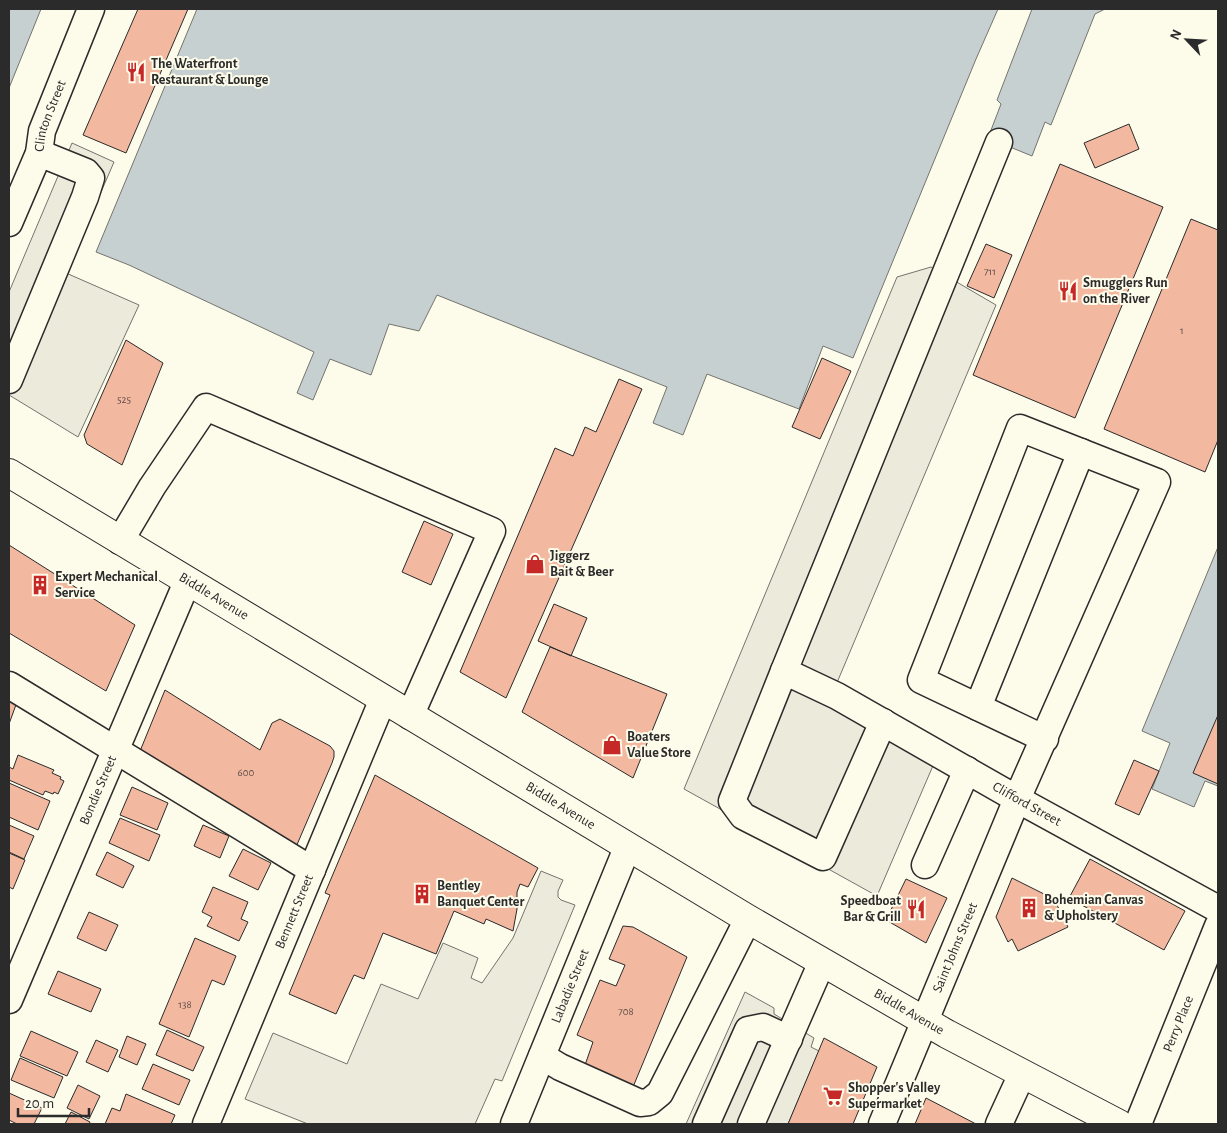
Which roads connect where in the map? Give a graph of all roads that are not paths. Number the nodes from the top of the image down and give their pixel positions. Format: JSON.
{"nodes":[{"id":1,"x":90,"y":9,"type":"edge"},
{"id":2,"x":999,"y":142,"type":"dead end"},
{"id":3,"x":39,"y":153,"type":"junction"},
{"id":4,"x":9,"y":223,"type":"edge"},
{"id":5,"x":9,"y":380,"type":"edge"},
{"id":6,"x":1081,"y":452,"type":"junction"},
{"id":7,"x":9,"y":473,"type":"edge"},
{"id":8,"x":120,"y":541,"type":"junction"},
{"id":9,"x":187,"y":582,"type":"junction"},
{"id":10,"x":784,"y":671,"type":"junction"},
{"id":11,"x":9,"y":685,"type":"edge"},
{"id":12,"x":383,"y":699,"type":"junction"},
{"id":13,"x":978,"y":707,"type":"junction"},
{"id":14,"x":410,"y":716,"type":"junction"},
{"id":15,"x":883,"y":722,"type":"junction"},
{"id":16,"x":1045,"y":739,"type":"junction"},
{"id":17,"x":115,"y":749,"type":"junction"},
{"id":18,"x":967,"y":770,"type":"junction"},
{"id":19,"x":1017,"y":799,"type":"junction"},
{"id":20,"x":627,"y":848,"type":"junction"},
{"id":21,"x":925,"y":865,"type":"dead end"},
{"id":22,"x":312,"y":870,"type":"junction"},
{"id":23,"x":1218,"y":909,"type":"edge"},
{"id":24,"x":748,"y":919,"type":"junction"},
{"id":25,"x":1218,"y":926,"type":"edge"},
{"id":26,"x":822,"y":962,"type":"junction"},
{"id":27,"x":9,"y":1000,"type":"edge"},
{"id":28,"x":924,"y":1021,"type":"junction"},
{"id":29,"x":789,"y":1039,"type":"junction"},
{"id":30,"x":542,"y":1056,"type":"junction"},
{"id":31,"x":1022,"y":1074,"type":"junction"},
{"id":32,"x":206,"y":1124,"type":"edge"},
{"id":33,"x":514,"y":1124,"type":"edge"},
{"id":34,"x":706,"y":1124,"type":"edge"},
{"id":35,"x":751,"y":1124,"type":"edge"},
{"id":36,"x":882,"y":1124,"type":"edge"},
{"id":37,"x":999,"y":1124,"type":"edge"},
{"id":38,"x":1119,"y":1124,"type":"edge"},
{"id":39,"x":1138,"y":1124,"type":"edge"}],
"edges":[{"from":1,"to":3,"type":"street","name":"Clinton Street"},
{"from":2,"to":10,"type":"street"},
{"from":3,"to":4,"type":"street","name":"Clinton Street"},
{"from":3,"to":5,"type":"street"},
{"from":6,"to":13,"type":"street"},
{"from":6,"to":13,"type":"street"},
{"from":6,"to":16,"type":"street","name":"Saint Johns Street"},
{"from":7,"to":8,"type":"main road","name":"Biddle Avenue"},
{"from":8,"to":9,"type":"main road","name":"Biddle Avenue"},
{"from":8,"to":14,"type":"street"},
{"from":9,"to":12,"type":"main road","name":"Biddle Avenue"},
{"from":9,"to":17,"type":"street","name":"Bondie Street"},
{"from":10,"to":15,"type":"street","name":"Clifford Street"},
{"from":10,"to":15,"type":"street"},
{"from":11,"to":17,"type":"street"},
{"from":12,"to":14,"type":"main road","name":"Biddle Avenue"},
{"from":12,"to":22,"type":"street","name":"Bennett Street"},
{"from":13,"to":16,"type":"street"},
{"from":14,"to":20,"type":"main road","name":"Biddle Avenue"},
{"from":15,"to":18,"type":"street","name":"Clifford Street"},
{"from":16,"to":19,"type":"street","name":"Saint Johns Street"},
{"from":17,"to":22,"type":"street"},
{"from":17,"to":27,"type":"street","name":"Bondie Street"},
{"from":18,"to":19,"type":"street","name":"Clifford Street"},
{"from":18,"to":21,"type":"street"},
{"from":19,"to":23,"type":"street","name":"Clifford Street"},
{"from":19,"to":28,"type":"street","name":"Saint Johns Street"},
{"from":20,"to":24,"type":"main road","name":"Biddle Avenue"},
{"from":20,"to":30,"type":"street","name":"Labadie Street"},
{"from":22,"to":32,"type":"street","name":"Bennett Street"},
{"from":24,"to":26,"type":"main road","name":"Biddle Avenue"},
{"from":24,"to":30,"type":"street"},
{"from":25,"to":39,"type":"street","name":"Perry Place"},
{"from":26,"to":28,"type":"main road","name":"Biddle Avenue"},
{"from":26,"to":29,"type":"street"},
{"from":28,"to":31,"type":"main road","name":"Biddle Avenue"},
{"from":28,"to":36,"type":"street","name":"Saint Johns Street"},
{"from":29,"to":34,"type":"street"},
{"from":29,"to":35,"type":"street"},
{"from":30,"to":33,"type":"street","name":"Labadie Street"},
{"from":31,"to":37,"type":"street"},
{"from":31,"to":38,"type":"main road","name":"Biddle Avenue"}]}
